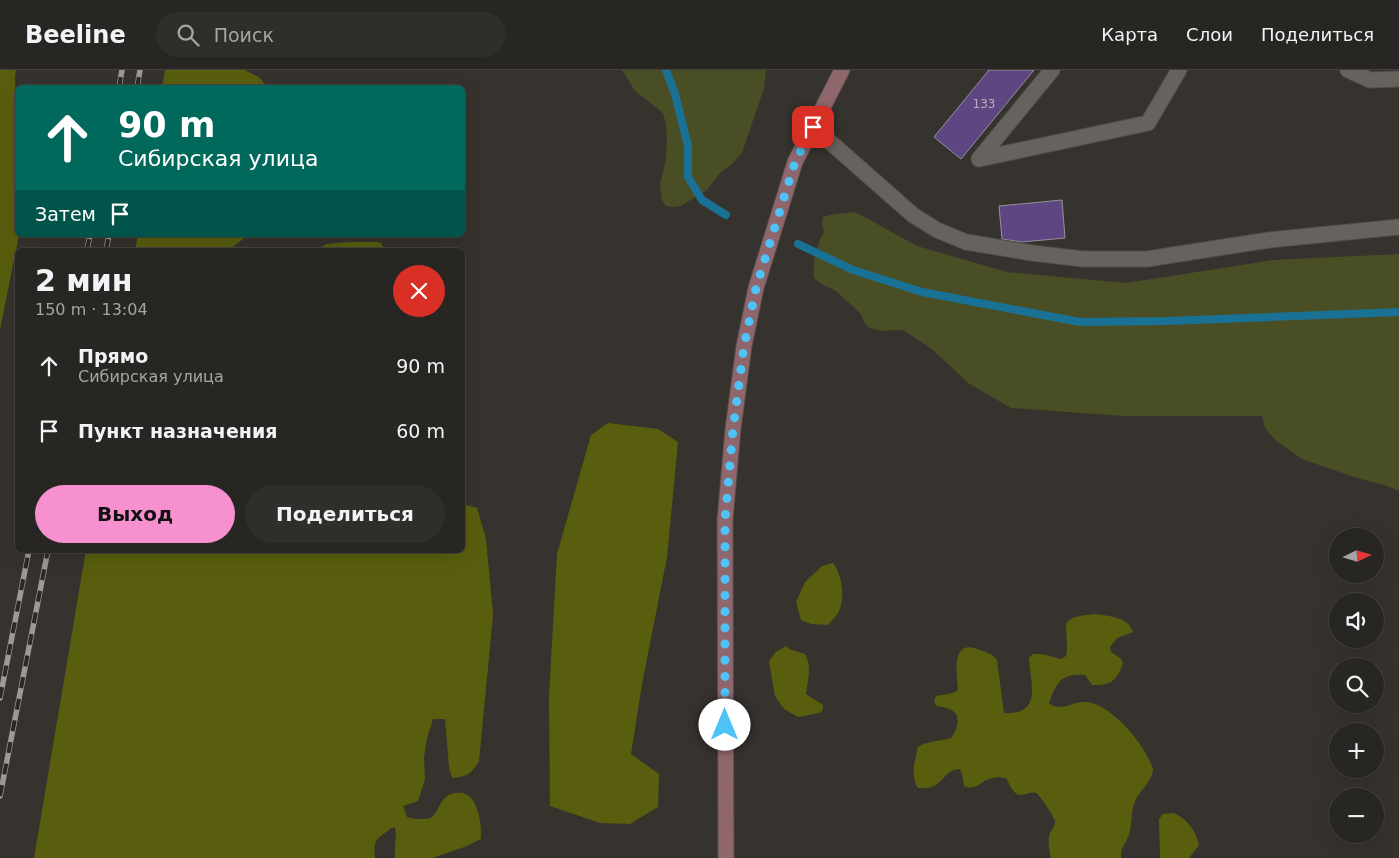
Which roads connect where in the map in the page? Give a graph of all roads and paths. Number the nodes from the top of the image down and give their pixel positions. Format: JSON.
{"nodes":[{"id":1,"x":842,"y":70,"type":"edge"},
{"id":2,"x":1052,"y":70,"type":"edge"},
{"id":3,"x":1179,"y":70,"type":"edge"},
{"id":4,"x":1348,"y":70,"type":"edge"},
{"id":5,"x":1399,"y":80,"type":"edge"},
{"id":6,"x":813,"y":127,"type":"junction"},
{"id":7,"x":1399,"y":226,"type":"edge"},
{"id":8,"x":726,"y":858,"type":"edge"}],
"edges":[{"from":1,"to":6,"type":"street"},
{"from":2,"to":3,"type":"lane"},
{"from":4,"to":5,"type":"lane"},
{"from":6,"to":7,"type":"lane"},
{"from":6,"to":8,"type":"street"}]}
